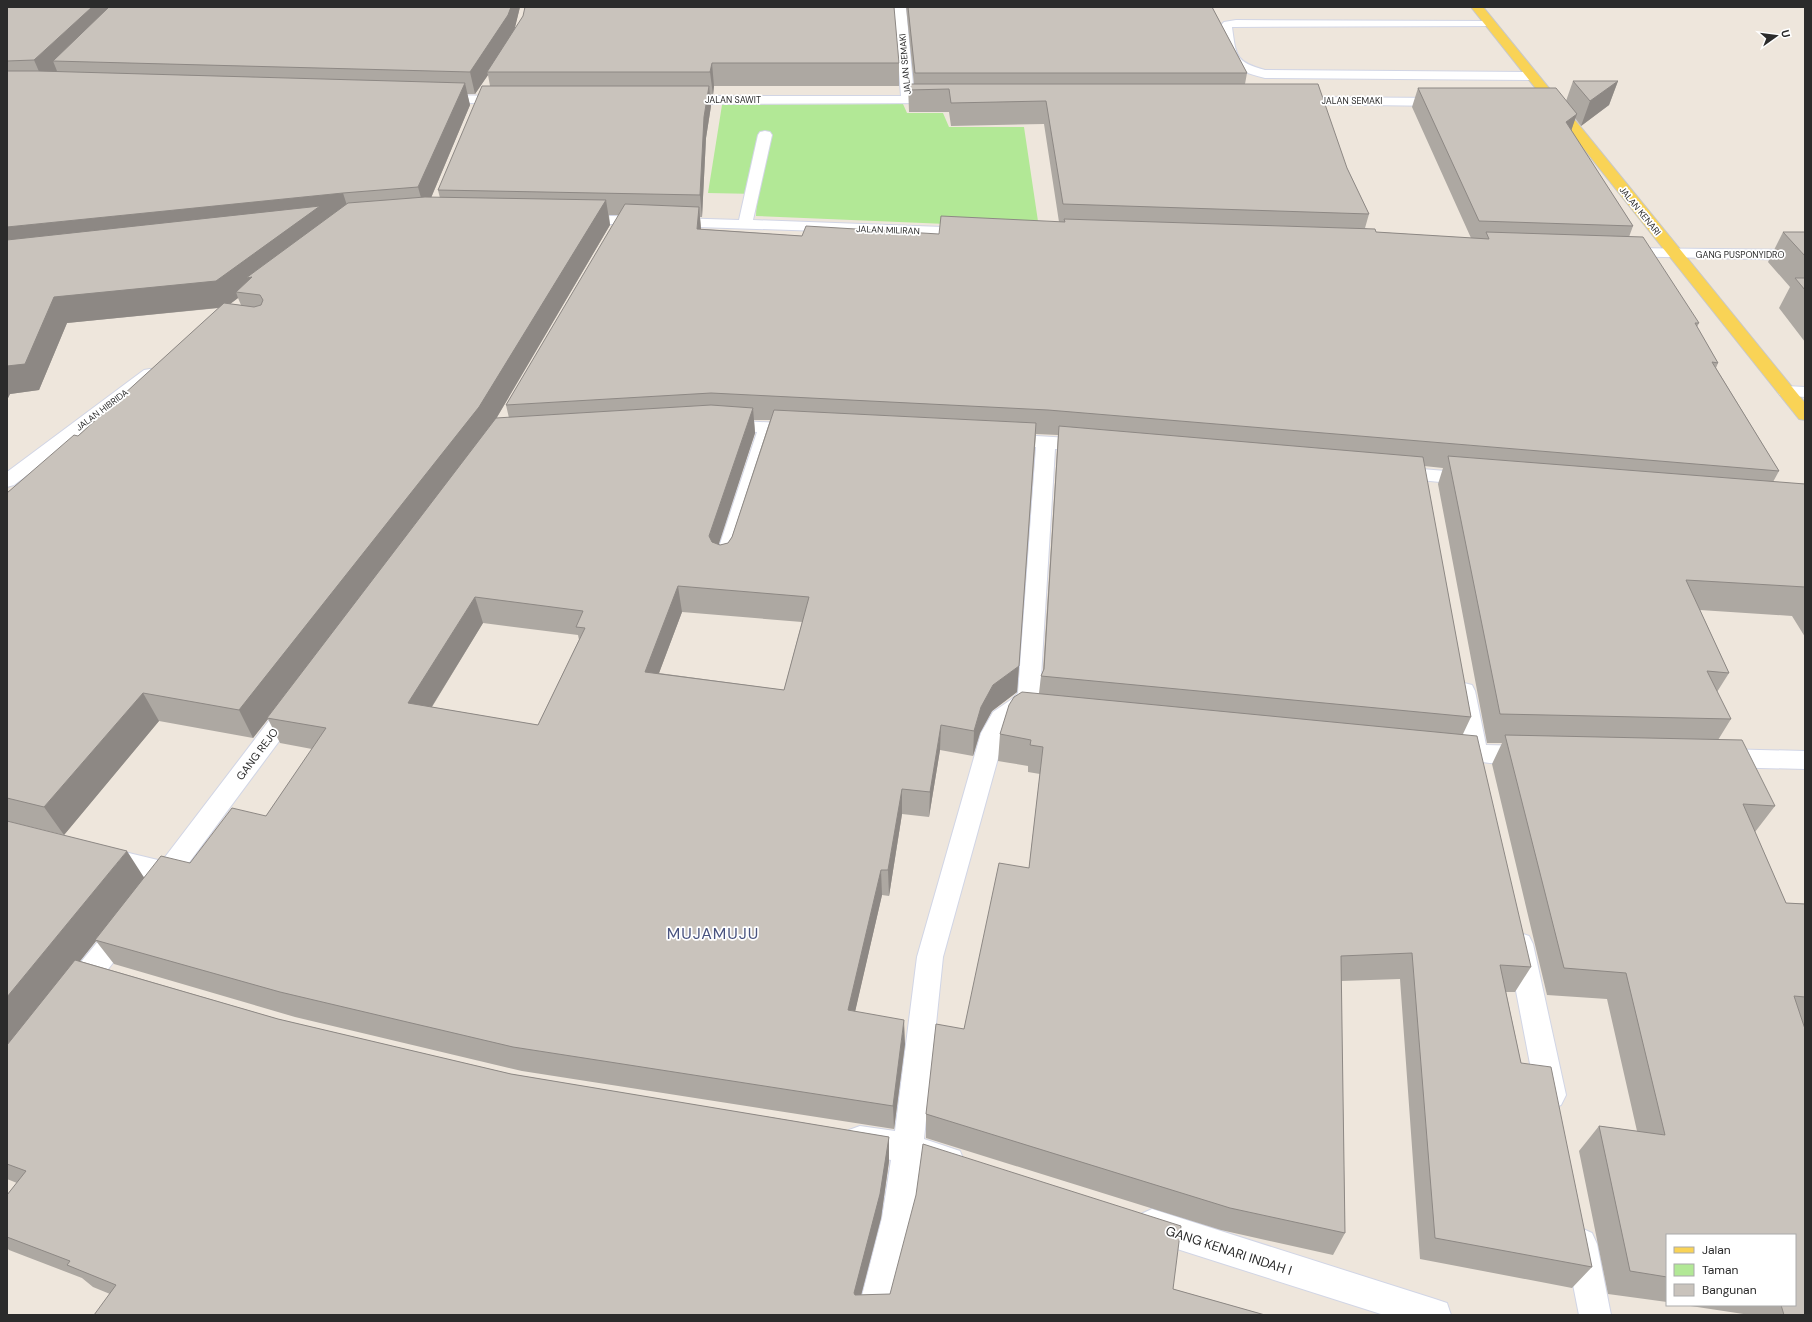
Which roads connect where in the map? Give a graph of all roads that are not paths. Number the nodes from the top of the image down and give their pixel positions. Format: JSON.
{"nodes":[{"id":1,"x":900,"y":7,"type":"edge"},
{"id":2,"x":1477,"y":7,"type":"edge"},
{"id":3,"x":1490,"y":24,"type":"junction"},
{"id":4,"x":1532,"y":76,"type":"junction"},
{"id":5,"x":488,"y":87,"type":"edge"},
{"id":6,"x":424,"y":98,"type":"edge"},
{"id":7,"x":480,"y":100,"type":"junction"},
{"id":8,"x":519,"y":100,"type":"edge"},
{"id":9,"x":669,"y":100,"type":"edge"},
{"id":10,"x":908,"y":100,"type":"junction"},
{"id":11,"x":948,"y":100,"type":"edge"},
{"id":12,"x":1282,"y":101,"type":"edge"},
{"id":13,"x":1457,"y":102,"type":"edge"},
{"id":14,"x":1537,"y":102,"type":"edge"},
{"id":15,"x":1553,"y":102,"type":"junction"},
{"id":16,"x":474,"y":114,"type":"edge"},
{"id":17,"x":764,"y":135,"type":"dead end"},
{"id":18,"x":567,"y":219,"type":"edge"},
{"id":19,"x":622,"y":220,"type":"junction"},
{"id":20,"x":745,"y":225,"type":"junction"},
{"id":21,"x":984,"y":233,"type":"edge"},
{"id":22,"x":611,"y":240,"type":"edge"},
{"id":23,"x":1611,"y":253,"type":"edge"},
{"id":24,"x":1675,"y":255,"type":"junction"},
{"id":25,"x":1805,"y":255,"type":"edge"},
{"id":26,"x":164,"y":364,"type":"edge"},
{"id":27,"x":1786,"y":391,"type":"junction"},
{"id":28,"x":1805,"y":392,"type":"edge"},
{"id":29,"x":1805,"y":415,"type":"edge"},
{"id":30,"x":708,"y":425,"type":"edge"},
{"id":31,"x":767,"y":428,"type":"junction"},
{"id":32,"x":815,"y":430,"type":"edge"},
{"id":33,"x":990,"y":439,"type":"edge"},
{"id":34,"x":1046,"y":442,"type":"junction"},
{"id":35,"x":1101,"y":447,"type":"edge"},
{"id":36,"x":1377,"y":471,"type":"edge"},
{"id":37,"x":1425,"y":475,"type":"junction"},
{"id":38,"x":1488,"y":480,"type":"edge"},
{"id":39,"x":7,"y":482,"type":"edge"},
{"id":40,"x":1429,"y":498,"type":"edge"},
{"id":41,"x":724,"y":562,"type":"edge"},
{"id":42,"x":1460,"y":668,"type":"edge"},
{"id":43,"x":305,"y":690,"type":"edge"},
{"id":44,"x":1017,"y":708,"type":"junction"},
{"id":45,"x":1040,"y":710,"type":"edge"},
{"id":46,"x":1550,"y":755,"type":"edge"},
{"id":47,"x":1701,"y":758,"type":"edge"},
{"id":48,"x":1805,"y":760,"type":"edge"},
{"id":49,"x":83,"y":852,"type":"edge"},
{"id":50,"x":167,"y":873,"type":"junction"},
{"id":51,"x":148,"y":898,"type":"edge"},
{"id":52,"x":133,"y":916,"type":"edge"},
{"id":53,"x":1515,"y":923,"type":"edge"},
{"id":54,"x":61,"y":1008,"type":"edge"},
{"id":55,"x":1556,"y":1119,"type":"edge"},
{"id":56,"x":837,"y":1137,"type":"edge"},
{"id":57,"x":908,"y":1148,"type":"junction"},
{"id":58,"x":976,"y":1170,"type":"edge"},
{"id":59,"x":1126,"y":1217,"type":"edge"},
{"id":60,"x":1576,"y":1221,"type":"edge"},
{"id":61,"x":873,"y":1315,"type":"edge"},
{"id":62,"x":1435,"y":1315,"type":"edge"},
{"id":63,"x":1594,"y":1315,"type":"edge"}],
"edges":[{"from":1,"to":10,"type":"street","name":"JALAN SEMAKI"},
{"from":2,"to":3,"type":"main road","name":"JALAN KENARI"},
{"from":3,"to":4,"type":"main road","name":"JALAN KENARI"},
{"from":3,"to":4,"type":"street"},
{"from":4,"to":15,"type":"main road","name":"JALAN KENARI"},
{"from":5,"to":7,"type":"street"},
{"from":6,"to":7,"type":"street"},
{"from":7,"to":8,"type":"street"},
{"from":7,"to":16,"type":"street"},
{"from":9,"to":10,"type":"street","name":"JALAN SAWIT"},
{"from":10,"to":11,"type":"street","name":"JALAN SEMAKI"},
{"from":12,"to":13,"type":"street","name":"JALAN SEMAKI"},
{"from":14,"to":15,"type":"street"},
{"from":15,"to":24,"type":"main road","name":"JALAN KENARI"},
{"from":17,"to":20,"type":"street"},
{"from":18,"to":19,"type":"street","name":"JALAN MILIRAN"},
{"from":19,"to":20,"type":"street","name":"JALAN MILIRAN"},
{"from":19,"to":22,"type":"street"},
{"from":20,"to":21,"type":"street","name":"JALAN MILIRAN"},
{"from":23,"to":24,"type":"street"},
{"from":24,"to":25,"type":"street","name":"GANG PUSPONYIDRO"},
{"from":24,"to":27,"type":"main road","name":"JALAN KENARI"},
{"from":26,"to":39,"type":"street","name":"JALAN HIBRIDA"},
{"from":27,"to":28,"type":"street"},
{"from":27,"to":29,"type":"main road","name":"JALAN KENARI"},
{"from":30,"to":31,"type":"street"},
{"from":31,"to":32,"type":"street"},
{"from":31,"to":41,"type":"street"},
{"from":33,"to":34,"type":"street"},
{"from":34,"to":35,"type":"street"},
{"from":34,"to":44,"type":"street"},
{"from":36,"to":37,"type":"street"},
{"from":37,"to":38,"type":"street"},
{"from":37,"to":40,"type":"street"},
{"from":42,"to":46,"type":"street"},
{"from":43,"to":50,"type":"street","name":"GANG REJO"},
{"from":44,"to":45,"type":"street"},
{"from":44,"to":57,"type":"street"},
{"from":47,"to":48,"type":"street"},
{"from":49,"to":50,"type":"street"},
{"from":50,"to":51,"type":"street","name":"GANG REJO"},
{"from":52,"to":54,"type":"street"},
{"from":53,"to":55,"type":"street"},
{"from":56,"to":57,"type":"street"},
{"from":57,"to":58,"type":"street"},
{"from":57,"to":61,"type":"street"},
{"from":59,"to":62,"type":"street","name":"GANG KENARI INDAH I"},
{"from":60,"to":63,"type":"street"}]}
